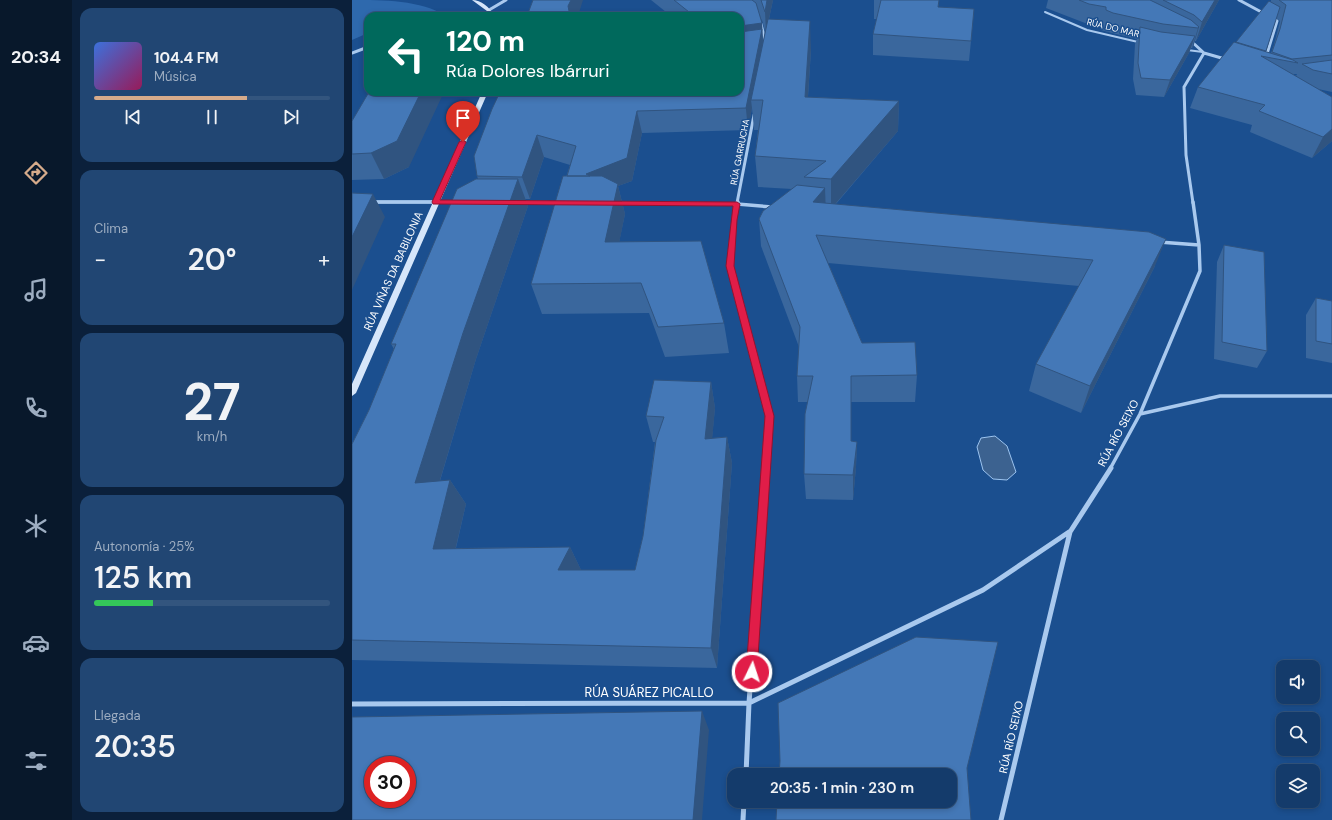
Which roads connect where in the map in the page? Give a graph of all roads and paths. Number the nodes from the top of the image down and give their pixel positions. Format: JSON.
{"nodes":[{"id":1,"x":474,"y":0,"type":"edge"},
{"id":2,"x":506,"y":0,"type":"edge"},
{"id":3,"x":1239,"y":0,"type":"edge"},
{"id":4,"x":489,"y":10,"type":"joint"},
{"id":5,"x":1045,"y":12,"type":"dead end"},
{"id":6,"x":760,"y":22,"type":"edge"},
{"id":7,"x":1186,"y":37,"type":"edge"},
{"id":8,"x":1141,"y":42,"type":"edge"},
{"id":9,"x":767,"y":47,"type":"edge"},
{"id":10,"x":364,"y":48,"type":"edge"},
{"id":11,"x":1180,"y":49,"type":"edge"},
{"id":12,"x":1204,"y":52,"type":"junction"},
{"id":13,"x":352,"y":53,"type":"edge"},
{"id":14,"x":1232,"y":62,"type":"edge"},
{"id":15,"x":1264,"y":64,"type":"edge"},
{"id":16,"x":483,"y":96,"type":"edge"},
{"id":17,"x":754,"y":114,"type":"edge"},
{"id":18,"x":435,"y":202,"type":"junction"},
{"id":19,"x":463,"y":202,"type":"edge"},
{"id":20,"x":516,"y":202,"type":"edge"},
{"id":21,"x":367,"y":203,"type":"edge"},
{"id":22,"x":564,"y":203,"type":"edge"},
{"id":23,"x":611,"y":203,"type":"edge"},
{"id":24,"x":737,"y":204,"type":"junction"},
{"id":25,"x":775,"y":208,"type":"edge"},
{"id":26,"x":1158,"y":242,"type":"edge"},
{"id":27,"x":1199,"y":245,"type":"junction"},
{"id":28,"x":352,"y":393,"type":"edge"},
{"id":29,"x":1332,"y":396,"type":"edge"},
{"id":30,"x":1140,"y":414,"type":"junction"},
{"id":31,"x":1070,"y":532,"type":"junction"},
{"id":32,"x":749,"y":703,"type":"junction"},
{"id":33,"x":352,"y":704,"type":"edge"},
{"id":34,"x":746,"y":768,"type":"edge"},
{"id":35,"x":744,"y":808,"type":"edge"},
{"id":36,"x":743,"y":820,"type":"edge"},
{"id":37,"x":1000,"y":820,"type":"edge"}],
"edges":[{"from":1,"to":4,"type":"main road"},
{"from":2,"to":4,"type":"street"},
{"from":3,"to":15,"type":"street"},
{"from":5,"to":8,"type":"lane","name":"RÚA DO MAR"},
{"from":6,"to":9,"type":"street"},
{"from":7,"to":12,"type":"street"},
{"from":10,"to":13,"type":"street"},
{"from":11,"to":12,"type":"lane"},
{"from":12,"to":14,"type":"street"},
{"from":12,"to":27,"type":"street","name":"RÚA RÍO SEIXO"},
{"from":16,"to":18,"type":"main road","name":"RÚA VIÑAS DA BABILONIA"},
{"from":17,"to":24,"type":"street","name":"RÚA GARRUCHA"},
{"from":18,"to":19,"type":"street"},
{"from":18,"to":21,"type":"street"},
{"from":18,"to":28,"type":"main road","name":"RÚA VIÑAS DA BABILONIA"},
{"from":20,"to":22,"type":"street"},
{"from":23,"to":24,"type":"street"},
{"from":24,"to":25,"type":"street"},
{"from":24,"to":32,"type":"street","name":"RÚA GARRUCHA"},
{"from":26,"to":27,"type":"street"},
{"from":27,"to":30,"type":"street","name":"RÚA RÍO SEIXO"},
{"from":29,"to":30,"type":"street"},
{"from":30,"to":31,"type":"street","name":"RÚA RÍO SEIXO"},
{"from":31,"to":32,"type":"street","name":"RÚA SUÁREZ PICALLO"},
{"from":31,"to":37,"type":"street","name":"RÚA RÍO SEIXO"},
{"from":32,"to":33,"type":"street","name":"RÚA SUÁREZ PICALLO"},
{"from":32,"to":34,"type":"street","name":"RÚA GARRUCHA"},
{"from":35,"to":36,"type":"street"}]}
